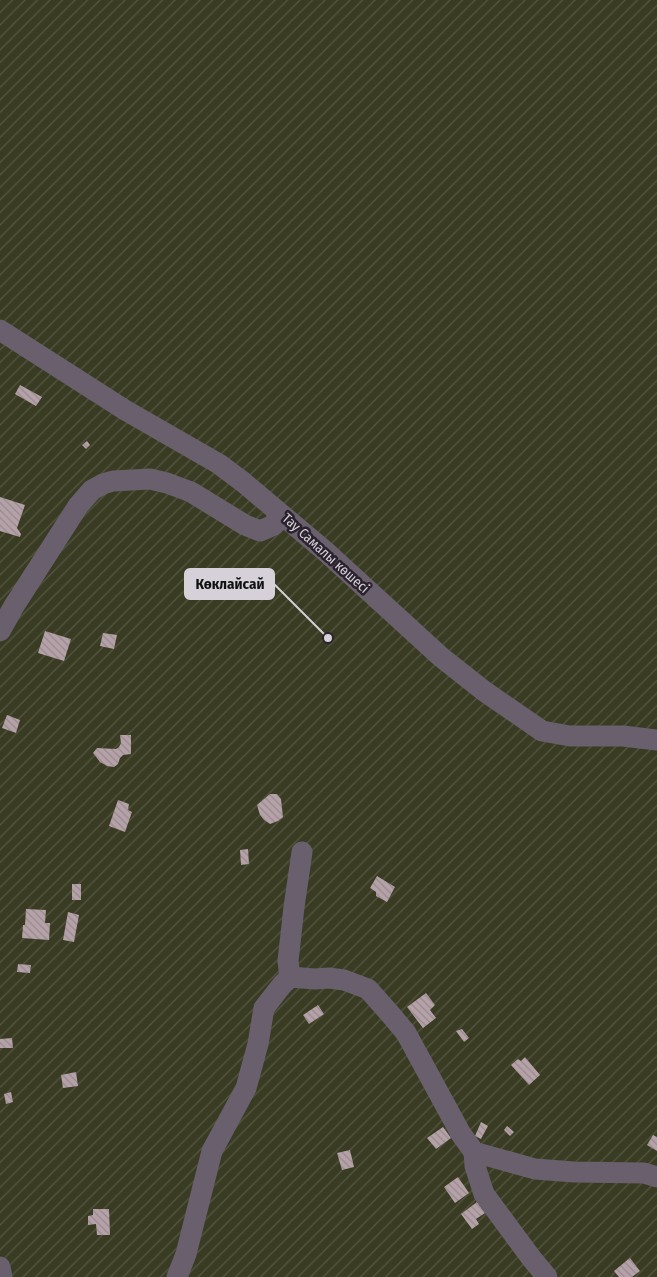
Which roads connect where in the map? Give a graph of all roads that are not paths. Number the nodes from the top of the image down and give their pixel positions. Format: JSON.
{"nodes":[{"id":1,"x":0,"y":330,"type":"edge"},
{"id":2,"x":279,"y":512,"type":"junction"},
{"id":3,"x":1,"y":628,"type":"edge"},
{"id":4,"x":657,"y":740,"type":"edge"},
{"id":5,"x":302,"y":852,"type":"dead end"},
{"id":6,"x":290,"y":977,"type":"junction"},
{"id":7,"x":474,"y":1152,"type":"junction"},
{"id":8,"x":657,"y":1177,"type":"edge"},
{"id":9,"x":186,"y":1254,"type":"junction"},
{"id":10,"x":0,"y":1266,"type":"edge"},
{"id":11,"x":2,"y":1277,"type":"edge"},
{"id":12,"x":177,"y":1277,"type":"edge"},
{"id":13,"x":190,"y":1277,"type":"edge"},
{"id":14,"x":547,"y":1277,"type":"edge"}],
"edges":[{"from":1,"to":2,"type":"street","name":"Тау Самалы көшесі"},
{"from":2,"to":3,"type":"street"},
{"from":2,"to":4,"type":"street","name":"Тау Самалы көшесі"},
{"from":5,"to":6,"type":"street"},
{"from":6,"to":7,"type":"street"},
{"from":6,"to":9,"type":"street"},
{"from":7,"to":8,"type":"street"},
{"from":7,"to":14,"type":"street"},
{"from":9,"to":12,"type":"street"},
{"from":9,"to":13,"type":"street"},
{"from":10,"to":11,"type":"street"}]}
